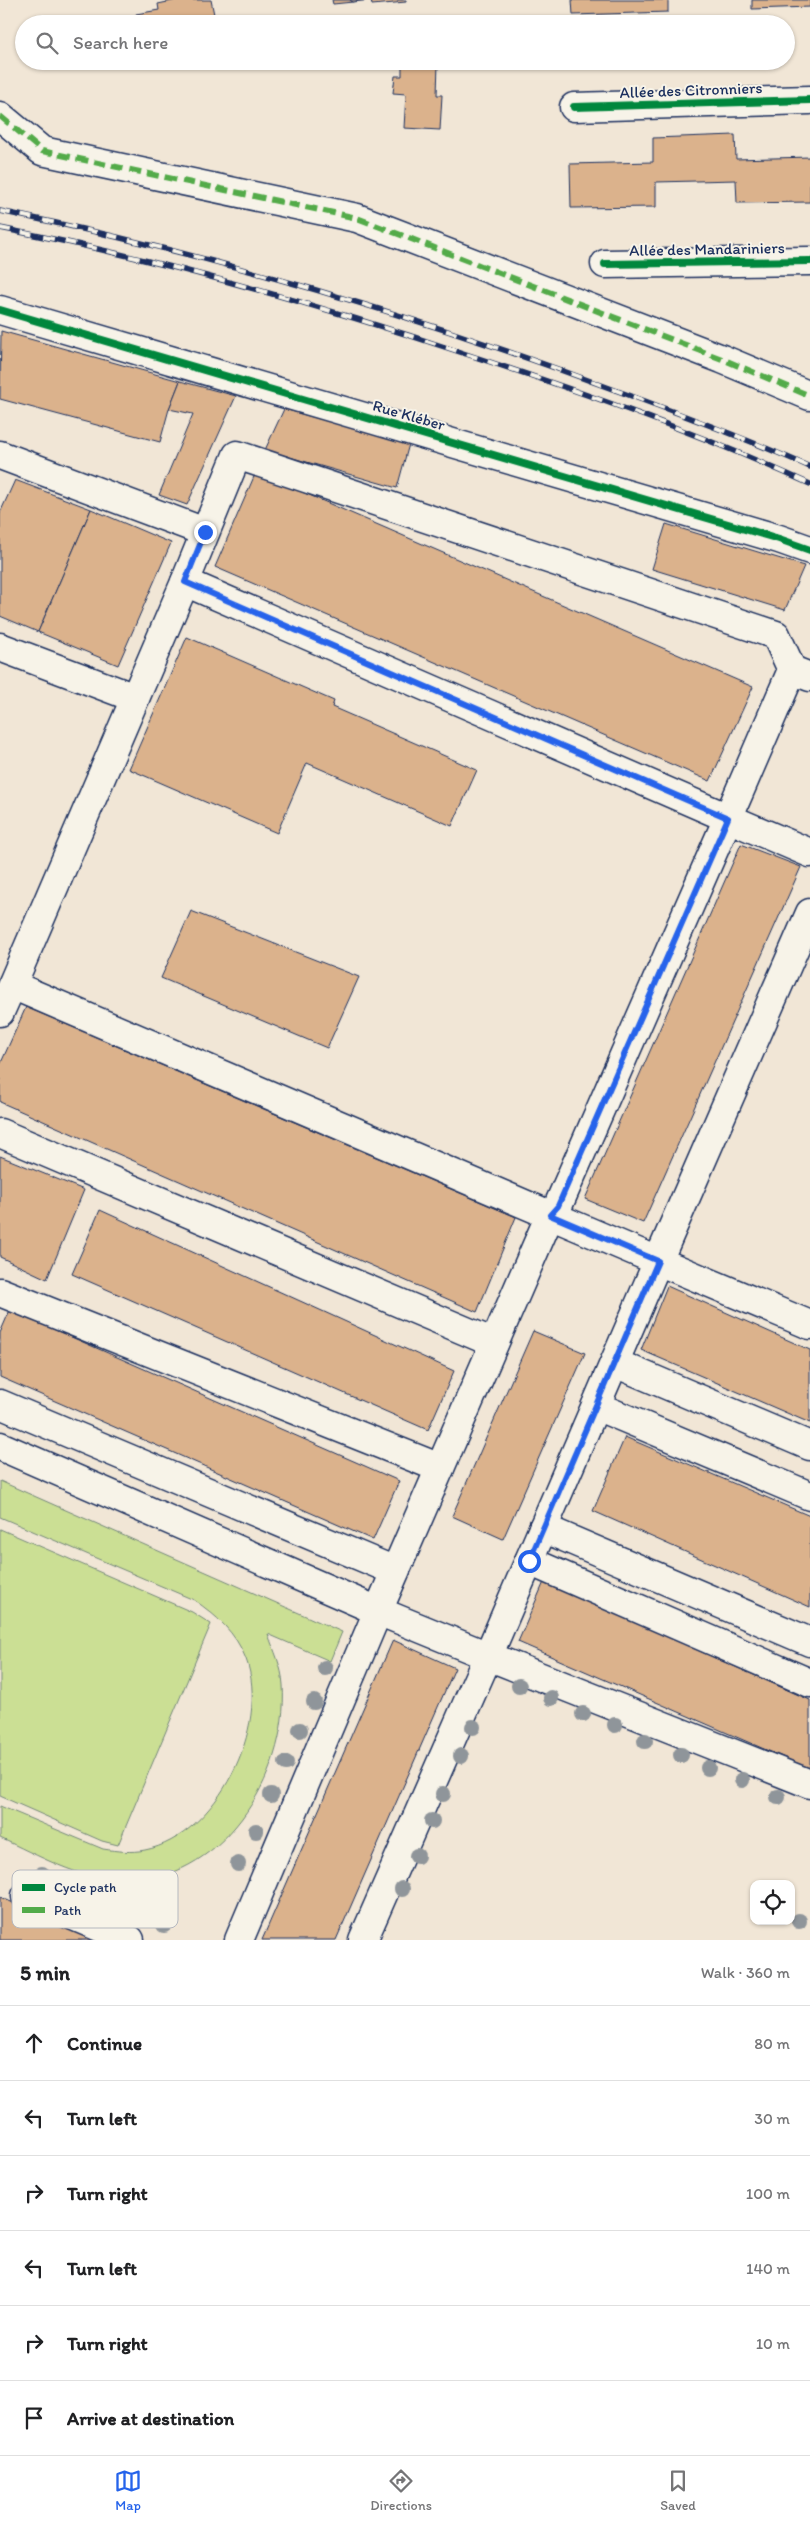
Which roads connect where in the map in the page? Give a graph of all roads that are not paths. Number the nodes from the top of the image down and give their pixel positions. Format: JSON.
{"nodes":[{"id":1,"x":810,"y":100,"type":"edge"},
{"id":2,"x":574,"y":107,"type":"dead end"},
{"id":3,"x":0,"y":116,"type":"edge"},
{"id":4,"x":810,"y":261,"type":"edge"},
{"id":5,"x":604,"y":264,"type":"dead end"},
{"id":6,"x":0,"y":310,"type":"edge"},
{"id":7,"x":810,"y":396,"type":"edge"},
{"id":8,"x":0,"y":455,"type":"edge"},
{"id":9,"x":205,"y":532,"type":"junction"},
{"id":10,"x":810,"y":550,"type":"edge"},
{"id":11,"x":185,"y":582,"type":"junction"},
{"id":12,"x":0,"y":647,"type":"edge"},
{"id":13,"x":801,"y":673,"type":"edge"},
{"id":14,"x":134,"y":698,"type":"junction"},
{"id":15,"x":728,"y":818,"type":"junction"},
{"id":16,"x":810,"y":853,"type":"edge"},
{"id":17,"x":810,"y":913,"type":"edge"},
{"id":18,"x":12,"y":985,"type":"junction"},
{"id":19,"x":0,"y":1012,"type":"edge"},
{"id":20,"x":0,"y":1133,"type":"edge"},
{"id":21,"x":550,"y":1215,"type":"junction"},
{"id":22,"x":658,"y":1261,"type":"junction"},
{"id":23,"x":0,"y":1292,"type":"edge"},
{"id":24,"x":810,"y":1325,"type":"edge"},
{"id":25,"x":494,"y":1343,"type":"junction"},
{"id":26,"x":614,"y":1363,"type":"junction"},
{"id":27,"x":0,"y":1404,"type":"edge"},
{"id":28,"x":596,"y":1406,"type":"junction"},
{"id":29,"x":69,"y":1433,"type":"junction"},
{"id":30,"x":0,"y":1446,"type":"edge"},
{"id":31,"x":810,"y":1446,"type":"edge"},
{"id":32,"x":440,"y":1468,"type":"junction"},
{"id":33,"x":54,"y":1470,"type":"junction"},
{"id":34,"x":810,"y":1496,"type":"edge"},
{"id":35,"x":289,"y":1526,"type":"junction"},
{"id":36,"x":543,"y":1528,"type":"junction"},
{"id":37,"x":529,"y":1561,"type":"junction"},
{"id":38,"x":272,"y":1564,"type":"junction"},
{"id":39,"x":395,"y":1571,"type":"junction"},
{"id":40,"x":378,"y":1610,"type":"junction"},
{"id":41,"x":810,"y":1642,"type":"edge"},
{"id":42,"x":488,"y":1656,"type":"junction"},
{"id":43,"x":810,"y":1683,"type":"edge"},
{"id":44,"x":810,"y":1784,"type":"edge"},
{"id":45,"x":102,"y":1928,"type":"edge"},
{"id":46,"x":130,"y":1940,"type":"edge"},
{"id":47,"x":238,"y":1940,"type":"edge"},
{"id":48,"x":363,"y":1940,"type":"edge"}],
"edges":[{"from":1,"to":2,"type":"street","name":"Allée des Citronniers"},
{"from":3,"to":7,"type":"street"},
{"from":4,"to":5,"type":"street","name":"Allée des Mandariniers"},
{"from":6,"to":10,"type":"street","name":"Rue Kléber"},
{"from":8,"to":9,"type":"street"},
{"from":9,"to":11,"type":"street"},
{"from":9,"to":13,"type":"street"},
{"from":11,"to":14,"type":"street"},
{"from":11,"to":15,"type":"street"},
{"from":12,"to":14,"type":"street"},
{"from":13,"to":15,"type":"street"},
{"from":14,"to":18,"type":"street"},
{"from":15,"to":16,"type":"street"},
{"from":15,"to":21,"type":"street"},
{"from":17,"to":22,"type":"street"},
{"from":18,"to":19,"type":"street"},
{"from":18,"to":21,"type":"street"},
{"from":20,"to":25,"type":"street"},
{"from":21,"to":22,"type":"street"},
{"from":21,"to":25,"type":"street"},
{"from":22,"to":24,"type":"street"},
{"from":22,"to":26,"type":"street"},
{"from":23,"to":32,"type":"street"},
{"from":25,"to":32,"type":"street"},
{"from":26,"to":28,"type":"street"},
{"from":26,"to":31,"type":"street"},
{"from":27,"to":29,"type":"street"},
{"from":28,"to":34,"type":"street"},
{"from":28,"to":36,"type":"street"},
{"from":29,"to":33,"type":"street"},
{"from":29,"to":35,"type":"street"},
{"from":30,"to":33,"type":"street"},
{"from":32,"to":39,"type":"street"},
{"from":33,"to":38,"type":"street"},
{"from":35,"to":38,"type":"street"},
{"from":35,"to":39,"type":"street"},
{"from":36,"to":37,"type":"street"},
{"from":36,"to":41,"type":"street"},
{"from":37,"to":42,"type":"street"},
{"from":37,"to":43,"type":"street"},
{"from":38,"to":40,"type":"street"},
{"from":39,"to":40,"type":"street"},
{"from":40,"to":42,"type":"street"},
{"from":40,"to":47,"type":"street"},
{"from":42,"to":44,"type":"street"},
{"from":42,"to":48,"type":"street"},
{"from":45,"to":46,"type":"street"}]}
